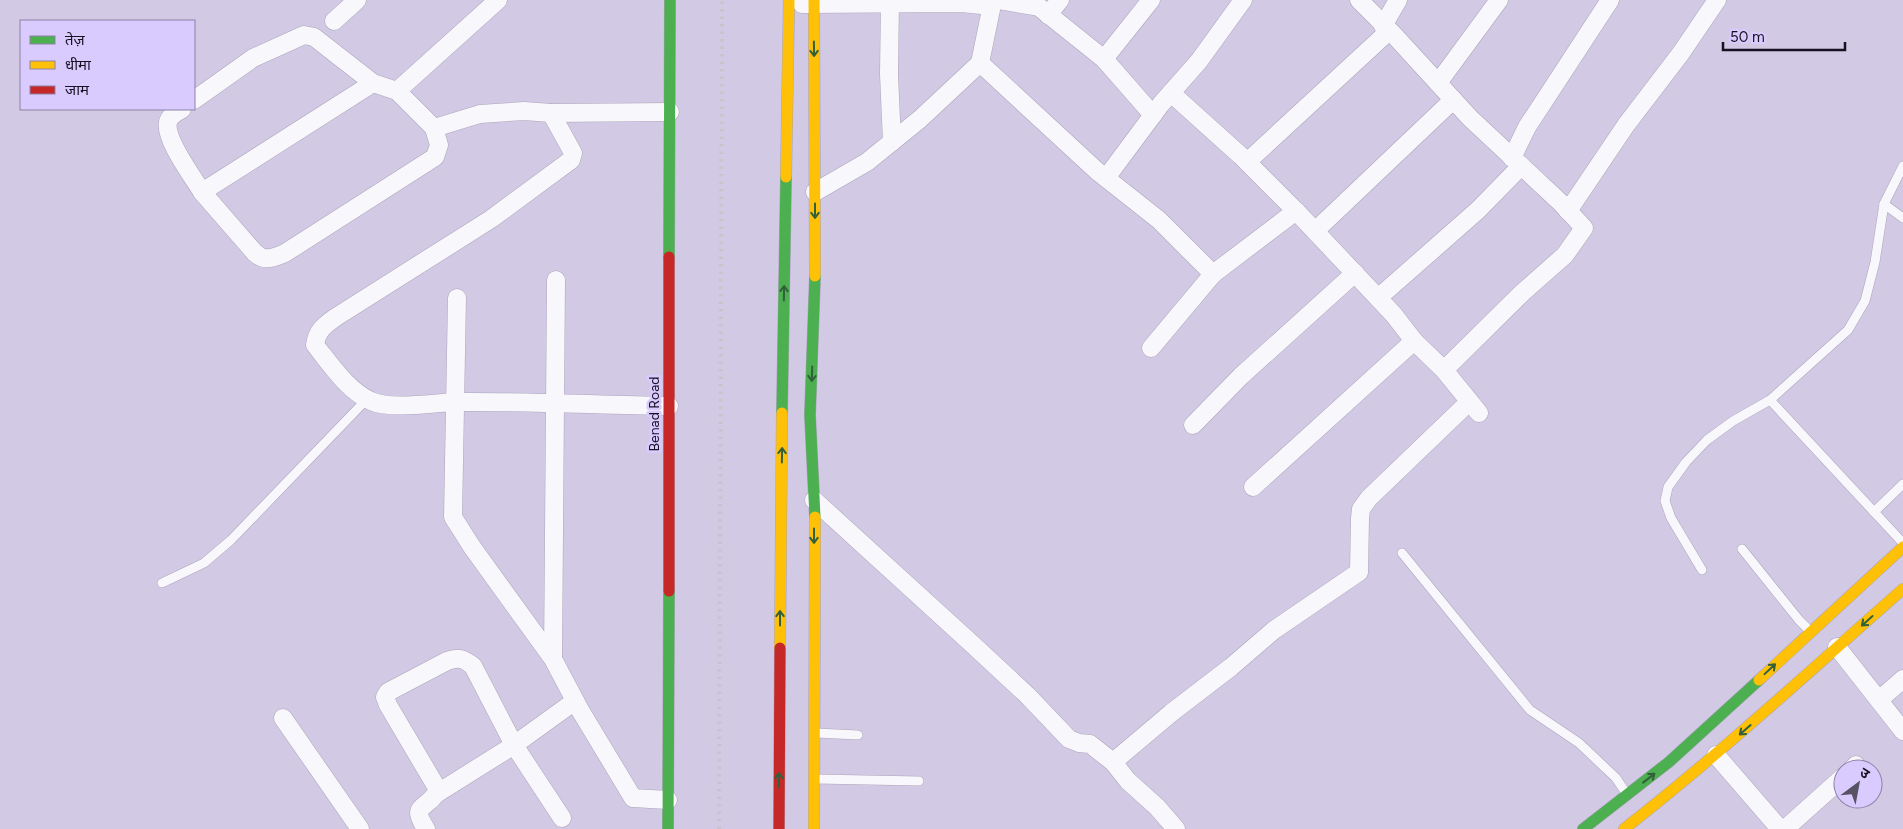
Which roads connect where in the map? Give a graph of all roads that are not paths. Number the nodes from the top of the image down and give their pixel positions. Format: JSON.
{"nodes":[{"id":1,"x":357,"y":0,"type":"edge"},
{"id":2,"x":498,"y":0,"type":"edge"},
{"id":3,"x":670,"y":0,"type":"edge"},
{"id":4,"x":1060,"y":0,"type":"edge"},
{"id":5,"x":1151,"y":0,"type":"edge"},
{"id":6,"x":1243,"y":0,"type":"edge"},
{"id":7,"x":1359,"y":0,"type":"edge"},
{"id":8,"x":1398,"y":0,"type":"edge"},
{"id":9,"x":1499,"y":0,"type":"edge"},
{"id":10,"x":1610,"y":0,"type":"edge"},
{"id":11,"x":1717,"y":0,"type":"edge"},
{"id":12,"x":789,"y":2,"type":"edge"},
{"id":13,"x":814,"y":2,"type":"edge"},
{"id":14,"x":890,"y":2,"type":"edge"},
{"id":15,"x":994,"y":2,"type":"edge"},
{"id":16,"x":1048,"y":15,"type":"junction"},
{"id":17,"x":334,"y":21,"type":"dead end"},
{"id":18,"x":1386,"y":28,"type":"junction"},
{"id":19,"x":1104,"y":59,"type":"junction"},
{"id":20,"x":980,"y":63,"type":"junction"},
{"id":21,"x":374,"y":83,"type":"junction"},
{"id":22,"x":1438,"y":83,"type":"junction"},
{"id":23,"x":397,"y":91,"type":"junction"},
{"id":24,"x":1171,"y":93,"type":"junction"},
{"id":25,"x":195,"y":99,"type":"edge"},
{"id":26,"x":1453,"y":100,"type":"junction"},
{"id":27,"x":180,"y":110,"type":"edge"},
{"id":28,"x":551,"y":112,"type":"junction"},
{"id":29,"x":670,"y":112,"type":"junction"},
{"id":30,"x":1153,"y":115,"type":"junction"},
{"id":31,"x":434,"y":128,"type":"junction"},
{"id":32,"x":892,"y":142,"type":"junction"},
{"id":33,"x":1247,"y":162,"type":"junction"},
{"id":34,"x":1517,"y":162,"type":"junction"},
{"id":35,"x":1903,"y":166,"type":"edge"},
{"id":36,"x":1106,"y":178,"type":"junction"},
{"id":37,"x":202,"y":192,"type":"junction"},
{"id":38,"x":815,"y":192,"type":"junction"},
{"id":39,"x":1884,"y":204,"type":"junction"},
{"id":40,"x":1296,"y":211,"type":"junction"},
{"id":41,"x":1568,"y":211,"type":"junction"},
{"id":42,"x":1903,"y":218,"type":"edge"},
{"id":43,"x":1315,"y":231,"type":"junction"},
{"id":44,"x":1213,"y":274,"type":"junction"},
{"id":45,"x":1355,"y":274,"type":"junction"},
{"id":46,"x":556,"y":280,"type":"dead end"},
{"id":47,"x":458,"y":298,"type":"dead end"},
{"id":48,"x":1378,"y":298,"type":"junction"},
{"id":49,"x":1414,"y":341,"type":"junction"},
{"id":50,"x":1151,"y":348,"type":"dead end"},
{"id":51,"x":1444,"y":370,"type":"junction"},
{"id":52,"x":367,"y":399,"type":"junction"},
{"id":53,"x":1770,"y":400,"type":"junction"},
{"id":54,"x":456,"y":402,"type":"junction"},
{"id":55,"x":556,"y":404,"type":"junction"},
{"id":56,"x":669,"y":406,"type":"junction"},
{"id":57,"x":1193,"y":425,"type":"dead end"},
{"id":58,"x":1903,"y":484,"type":"edge"},
{"id":59,"x":1253,"y":487,"type":"dead end"},
{"id":60,"x":814,"y":500,"type":"junction"},
{"id":61,"x":1874,"y":512,"type":"junction"},
{"id":62,"x":1903,"y":545,"type":"edge"},
{"id":63,"x":1742,"y":549,"type":"dead end"},
{"id":64,"x":1402,"y":553,"type":"dead end"},
{"id":65,"x":1702,"y":570,"type":"dead end"},
{"id":66,"x":162,"y":583,"type":"dead end"},
{"id":67,"x":1903,"y":589,"type":"edge"},
{"id":68,"x":1811,"y":632,"type":"junction"},
{"id":69,"x":1837,"y":647,"type":"junction"},
{"id":70,"x":553,"y":660,"type":"junction"},
{"id":71,"x":1903,"y":679,"type":"edge"},
{"id":72,"x":1879,"y":700,"type":"junction"},
{"id":73,"x":575,"y":701,"type":"junction"},
{"id":74,"x":283,"y":718,"type":"dead end"},
{"id":75,"x":1903,"y":731,"type":"edge"},
{"id":76,"x":813,"y":733,"type":"junction"},
{"id":77,"x":858,"y":734,"type":"dead end"},
{"id":78,"x":514,"y":745,"type":"junction"},
{"id":79,"x":1682,"y":751,"type":"junction"},
{"id":80,"x":1716,"y":755,"type":"junction"},
{"id":81,"x":1113,"y":762,"type":"junction"},
{"id":82,"x":1698,"y":770,"type":"junction"},
{"id":83,"x":813,"y":779,"type":"junction"},
{"id":84,"x":919,"y":781,"type":"dead end"},
{"id":85,"x":1833,"y":786,"type":"edge"},
{"id":86,"x":436,"y":794,"type":"junction"},
{"id":87,"x":1627,"y":795,"type":"junction"},
{"id":88,"x":668,"y":800,"type":"junction"},
{"id":89,"x":562,"y":818,"type":"dead end"},
{"id":90,"x":360,"y":829,"type":"edge"},
{"id":91,"x":426,"y":829,"type":"edge"},
{"id":92,"x":668,"y":829,"type":"edge"},
{"id":93,"x":779,"y":829,"type":"edge"},
{"id":94,"x":814,"y":829,"type":"edge"},
{"id":95,"x":1176,"y":829,"type":"edge"},
{"id":96,"x":1583,"y":829,"type":"edge"},
{"id":97,"x":1624,"y":829,"type":"edge"},
{"id":98,"x":1780,"y":829,"type":"edge"},
{"id":99,"x":1785,"y":829,"type":"edge"}],
"edges":[{"from":1,"to":17,"type":"street"},
{"from":2,"to":23,"type":"street"},
{"from":3,"to":29,"type":"street","name":"Benad Road"},
{"from":4,"to":16,"type":"street"},
{"from":5,"to":19,"type":"street"},
{"from":6,"to":24,"type":"street"},
{"from":7,"to":18,"type":"street"},
{"from":8,"to":18,"type":"street"},
{"from":9,"to":22,"type":"street"},
{"from":10,"to":34,"type":"street"},
{"from":11,"to":41,"type":"street"},
{"from":12,"to":13,"type":"street"},
{"from":93,"to":12,"type":"street","one_way":true},
{"from":13,"to":14,"type":"street"},
{"from":13,"to":38,"type":"street","one_way":true},
{"from":14,"to":15,"type":"street"},
{"from":14,"to":32,"type":"street"},
{"from":15,"to":16,"type":"street"},
{"from":15,"to":20,"type":"street"},
{"from":16,"to":19,"type":"street"},
{"from":18,"to":22,"type":"street"},
{"from":18,"to":33,"type":"street"},
{"from":19,"to":30,"type":"street"},
{"from":20,"to":32,"type":"street"},
{"from":20,"to":36,"type":"street"},
{"from":21,"to":23,"type":"street"},
{"from":21,"to":25,"type":"street"},
{"from":21,"to":37,"type":"street"},
{"from":22,"to":26,"type":"street"},
{"from":23,"to":31,"type":"street"},
{"from":24,"to":30,"type":"street"},
{"from":24,"to":33,"type":"street"},
{"from":26,"to":34,"type":"street"},
{"from":26,"to":43,"type":"street"},
{"from":27,"to":37,"type":"street"},
{"from":28,"to":29,"type":"street"},
{"from":28,"to":31,"type":"street"},
{"from":28,"to":52,"type":"street"},
{"from":29,"to":56,"type":"street","name":"Benad Road"},
{"from":30,"to":36,"type":"street"},
{"from":31,"to":37,"type":"street"},
{"from":32,"to":38,"type":"street"},
{"from":33,"to":40,"type":"street"},
{"from":34,"to":41,"type":"street"},
{"from":34,"to":48,"type":"street"},
{"from":35,"to":39,"type":"lane"},
{"from":36,"to":44,"type":"street"},
{"from":38,"to":60,"type":"street","one_way":true},
{"from":39,"to":42,"type":"lane"},
{"from":39,"to":53,"type":"lane"},
{"from":40,"to":43,"type":"street"},
{"from":40,"to":44,"type":"street"},
{"from":41,"to":51,"type":"street"},
{"from":43,"to":45,"type":"street"},
{"from":44,"to":50,"type":"street"},
{"from":45,"to":48,"type":"street"},
{"from":45,"to":57,"type":"street"},
{"from":46,"to":55,"type":"street"},
{"from":47,"to":54,"type":"street"},
{"from":48,"to":49,"type":"street"},
{"from":49,"to":51,"type":"street"},
{"from":49,"to":59,"type":"street"},
{"from":51,"to":81,"type":"street"},
{"from":52,"to":54,"type":"street"},
{"from":52,"to":66,"type":"lane"},
{"from":53,"to":61,"type":"lane"},
{"from":53,"to":65,"type":"lane"},
{"from":54,"to":55,"type":"street"},
{"from":54,"to":70,"type":"street"},
{"from":55,"to":56,"type":"street"},
{"from":55,"to":70,"type":"street"},
{"from":56,"to":88,"type":"street","name":"Benad Road"},
{"from":58,"to":61,"type":"lane"},
{"from":60,"to":76,"type":"street","one_way":true},
{"from":60,"to":81,"type":"street"},
{"from":61,"to":62,"type":"lane"},
{"from":62,"to":68,"type":"street"},
{"from":63,"to":68,"type":"lane"},
{"from":64,"to":87,"type":"lane"},
{"from":67,"to":69,"type":"street","one_way":true},
{"from":79,"to":68,"type":"street","one_way":true},
{"from":69,"to":72,"type":"street"},
{"from":69,"to":80,"type":"street","one_way":true},
{"from":70,"to":73,"type":"street"},
{"from":71,"to":72,"type":"street"},
{"from":72,"to":75,"type":"street"},
{"from":73,"to":78,"type":"street"},
{"from":73,"to":88,"type":"street"},
{"from":74,"to":90,"type":"street"},
{"from":76,"to":77,"type":"lane"},
{"from":76,"to":83,"type":"street"},
{"from":78,"to":86,"type":"street"},
{"from":78,"to":86,"type":"street"},
{"from":78,"to":89,"type":"street"},
{"from":79,"to":82,"type":"street"},
{"from":87,"to":79,"type":"street","one_way":true},
{"from":80,"to":82,"type":"street"},
{"from":80,"to":98,"type":"street"},
{"from":81,"to":95,"type":"street"},
{"from":82,"to":97,"type":"street"},
{"from":83,"to":84,"type":"lane"},
{"from":83,"to":94,"type":"street"},
{"from":85,"to":99,"type":"street"},
{"from":86,"to":91,"type":"street"},
{"from":87,"to":96,"type":"street"},
{"from":88,"to":92,"type":"street","name":"Benad Road"}]}
